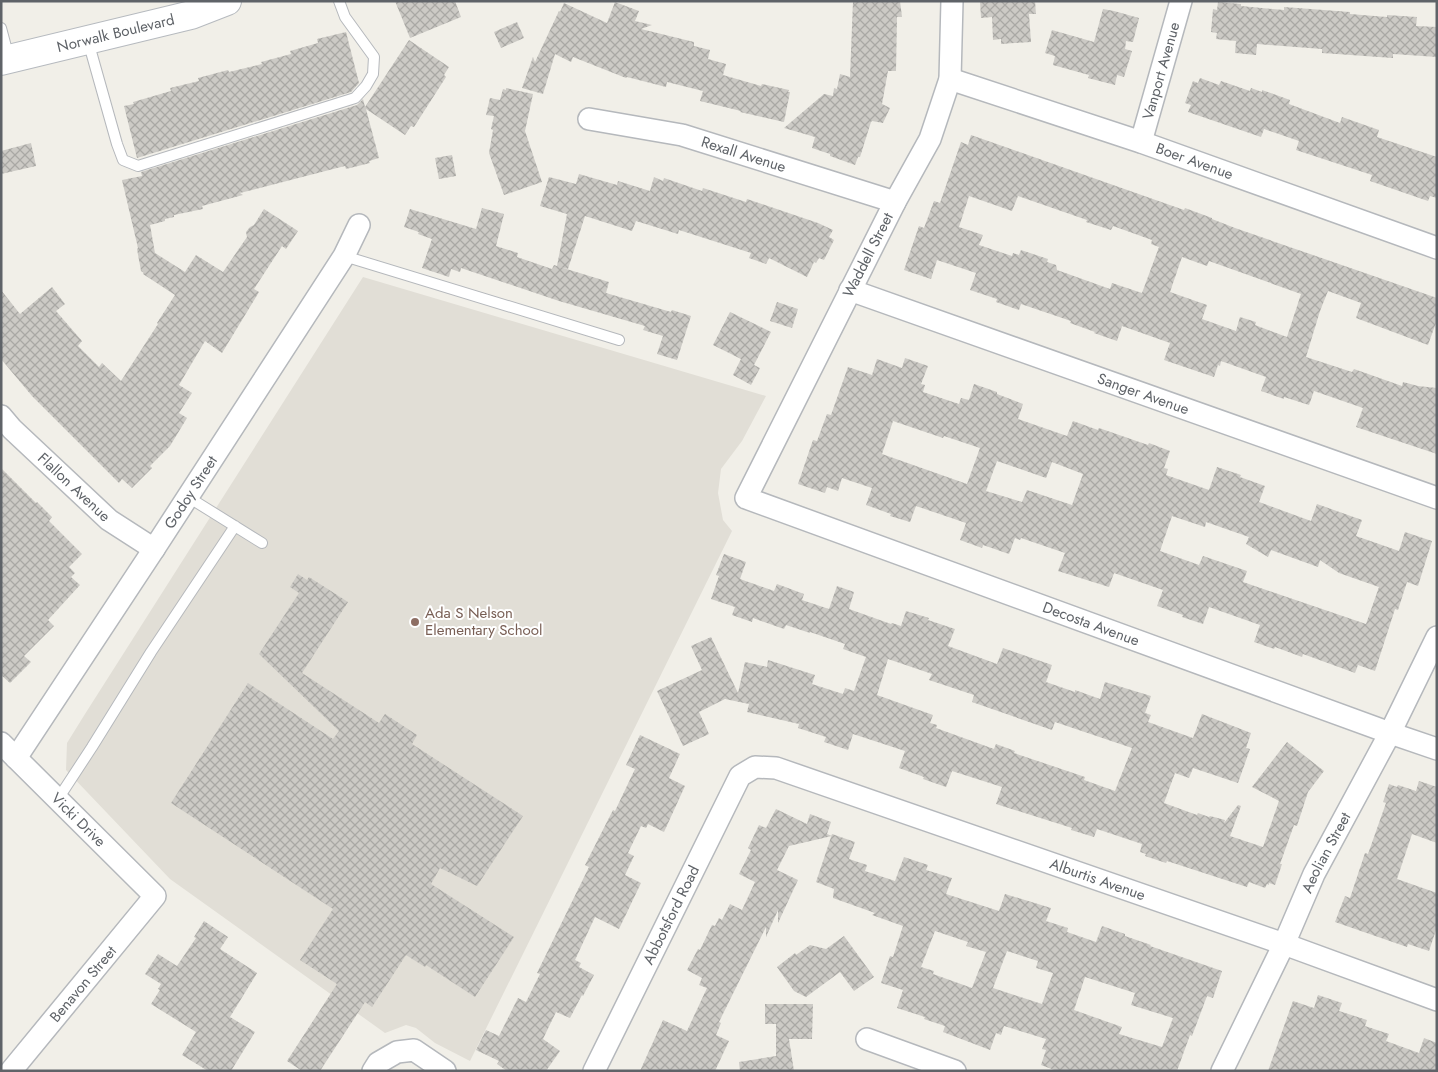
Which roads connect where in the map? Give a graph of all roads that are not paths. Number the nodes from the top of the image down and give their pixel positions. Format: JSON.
{"nodes":[{"id":1,"x":227,"y":1,"type":"edge"},
{"id":2,"x":339,"y":1,"type":"edge"},
{"id":3,"x":952,"y":1,"type":"edge"},
{"id":4,"x":1181,"y":1,"type":"edge"},
{"id":5,"x":189,"y":8,"type":"edge"},
{"id":6,"x":1,"y":28,"type":"edge"},
{"id":7,"x":87,"y":40,"type":"junction"},
{"id":8,"x":5,"y":60,"type":"edge"},
{"id":9,"x":950,"y":79,"type":"junction"},
{"id":10,"x":589,"y":119,"type":"dead end"},
{"id":11,"x":1141,"y":142,"type":"junction"},
{"id":12,"x":895,"y":202,"type":"junction"},
{"id":13,"x":359,"y":225,"type":"dead end"},
{"id":14,"x":1437,"y":248,"type":"edge"},
{"id":15,"x":344,"y":256,"type":"junction"},
{"id":16,"x":850,"y":290,"type":"junction"},
{"id":17,"x":619,"y":340,"type":"dead end"},
{"id":18,"x":1,"y":416,"type":"edge"},
{"id":19,"x":188,"y":497,"type":"junction"},
{"id":20,"x":746,"y":498,"type":"joint"},
{"id":21,"x":1437,"y":498,"type":"edge"},
{"id":22,"x":235,"y":526,"type":"junction"},
{"id":23,"x":262,"y":543,"type":"dead end"},
{"id":24,"x":154,"y":549,"type":"junction"},
{"id":25,"x":1437,"y":637,"type":"edge"},
{"id":26,"x":1390,"y":733,"type":"junction"},
{"id":27,"x":1,"y":743,"type":"edge"},
{"id":28,"x":1437,"y":749,"type":"edge"},
{"id":29,"x":16,"y":758,"type":"junction"},
{"id":30,"x":755,"y":767,"type":"joint"},
{"id":31,"x":58,"y":799,"type":"junction"},
{"id":32,"x":155,"y":896,"type":"joint"},
{"id":33,"x":1284,"y":944,"type":"junction"},
{"id":34,"x":1437,"y":1000,"type":"edge"},
{"id":35,"x":867,"y":1039,"type":"dead end"},
{"id":36,"x":11,"y":1071,"type":"edge"},
{"id":37,"x":373,"y":1071,"type":"edge"},
{"id":38,"x":445,"y":1071,"type":"edge"},
{"id":39,"x":594,"y":1071,"type":"edge"},
{"id":40,"x":954,"y":1071,"type":"edge"},
{"id":41,"x":1222,"y":1071,"type":"edge"}],
"edges":[{"from":1,"to":5,"type":"main road","name":"Norwalk Boulevard"},
{"from":2,"to":7,"type":"lane"},
{"from":3,"to":9,"type":"street","name":"Waddell Street"},
{"from":4,"to":11,"type":"street","name":"Vanport Avenue"},
{"from":5,"to":7,"type":"main road","name":"Norwalk Boulevard"},
{"from":6,"to":8,"type":"lane"},
{"from":7,"to":8,"type":"main road","name":"Norwalk Boulevard"},
{"from":9,"to":11,"type":"street","name":"Boer Avenue"},
{"from":9,"to":12,"type":"street","name":"Waddell Street"},
{"from":10,"to":12,"type":"street","name":"Rexall Avenue"},
{"from":11,"to":14,"type":"street","name":"Boer Avenue"},
{"from":12,"to":16,"type":"street","name":"Waddell Street"},
{"from":13,"to":15,"type":"street","name":"Godoy Street"},
{"from":15,"to":17,"type":"lane"},
{"from":15,"to":19,"type":"street","name":"Godoy Street"},
{"from":16,"to":20,"type":"street","name":"Waddell Street"},
{"from":16,"to":21,"type":"street","name":"Sanger Avenue"},
{"from":18,"to":24,"type":"street","name":"Flallon Avenue"},
{"from":19,"to":22,"type":"lane"},
{"from":19,"to":24,"type":"street","name":"Godoy Street"},
{"from":20,"to":26,"type":"street","name":"Decosta Avenue"},
{"from":22,"to":23,"type":"lane"},
{"from":22,"to":31,"type":"lane"},
{"from":24,"to":29,"type":"street","name":"Godoy Street"},
{"from":25,"to":26,"type":"street","name":"Aeolian Street"},
{"from":26,"to":28,"type":"street","name":"Decosta Avenue"},
{"from":26,"to":33,"type":"street","name":"Aeolian Street"},
{"from":27,"to":29,"type":"street","name":"Vicki Drive"},
{"from":29,"to":31,"type":"street","name":"Vicki Drive"},
{"from":30,"to":33,"type":"street","name":"Alburtis Avenue"},
{"from":30,"to":39,"type":"street","name":"Abbotsford Road"},
{"from":31,"to":32,"type":"street","name":"Vicki Drive"},
{"from":32,"to":36,"type":"street","name":"Benavon Street"},
{"from":33,"to":34,"type":"street","name":"Alburtis Avenue"},
{"from":33,"to":41,"type":"street","name":"Aeolian Street"},
{"from":35,"to":40,"type":"street"},
{"from":37,"to":38,"type":"street"}]}
